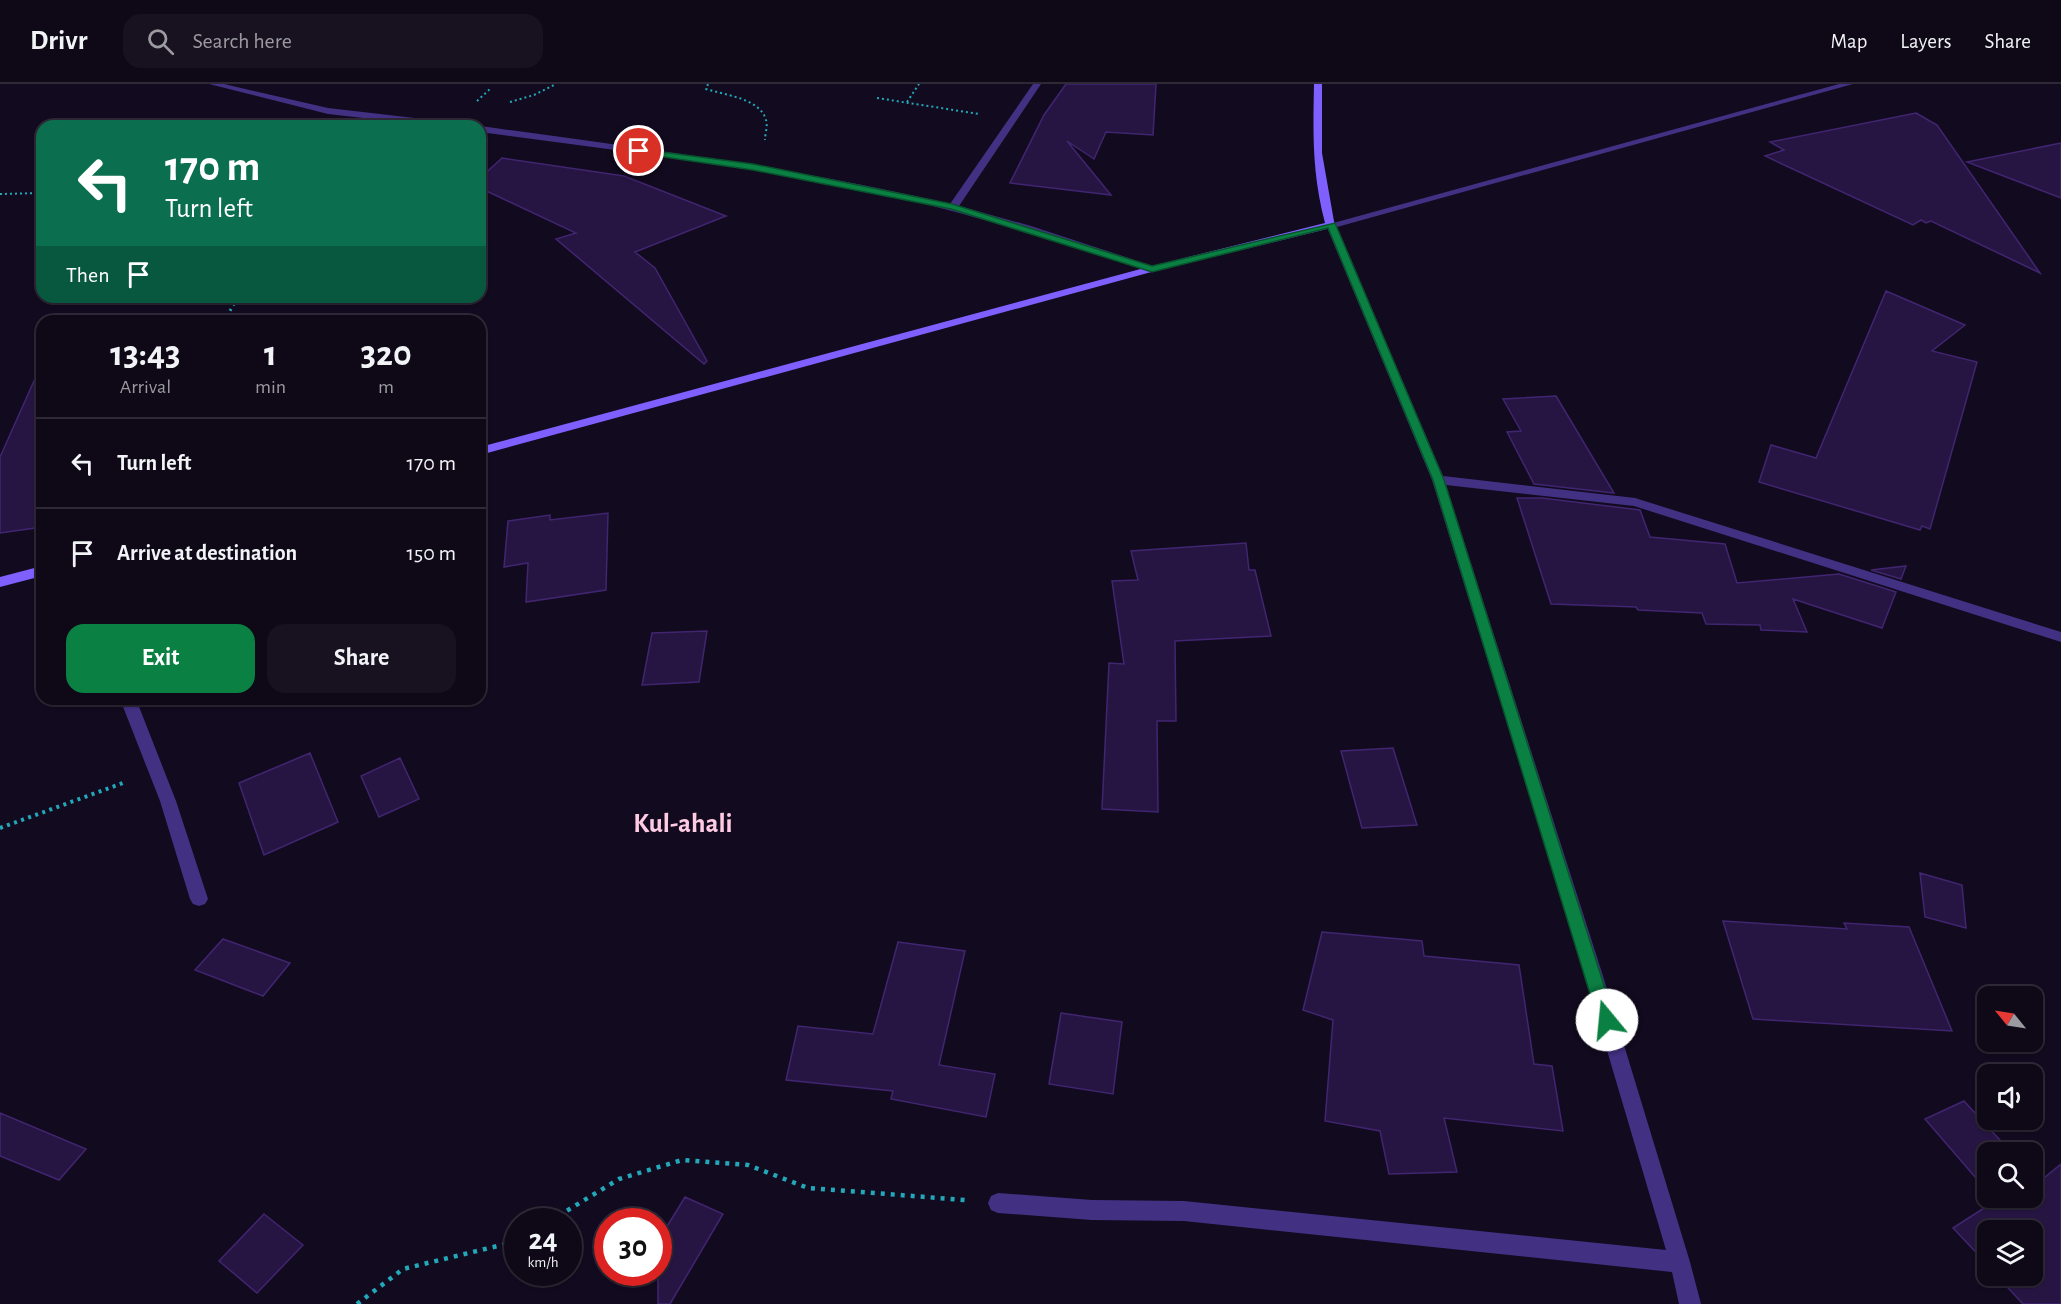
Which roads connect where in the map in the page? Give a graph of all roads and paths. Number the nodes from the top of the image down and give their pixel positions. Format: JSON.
{"nodes":[{"id":1,"x":213,"y":84,"type":"edge"},
{"id":2,"x":708,"y":84,"type":"edge"},
{"id":3,"x":919,"y":84,"type":"edge"},
{"id":4,"x":1037,"y":84,"type":"edge"},
{"id":5,"x":1318,"y":84,"type":"edge"},
{"id":6,"x":1849,"y":84,"type":"edge"},
{"id":7,"x":877,"y":98,"type":"dead end"},
{"id":8,"x":907,"y":102,"type":"junction"},
{"id":9,"x":1012,"y":119,"type":"junction"},
{"id":10,"x":406,"y":120,"type":"edge"},
{"id":11,"x":486,"y":130,"type":"edge"},
{"id":12,"x":753,"y":167,"type":"junction"},
{"id":13,"x":36,"y":193,"type":"edge"},
{"id":14,"x":0,"y":194,"type":"edge"},
{"id":15,"x":952,"y":207,"type":"junction"},
{"id":16,"x":1331,"y":225,"type":"junction"},
{"id":17,"x":1152,"y":269,"type":"junction"},
{"id":18,"x":486,"y":449,"type":"edge"},
{"id":19,"x":1438,"y":480,"type":"junction"},
{"id":20,"x":36,"y":573,"type":"edge"},
{"id":21,"x":0,"y":582,"type":"edge"},
{"id":22,"x":2061,"y":637,"type":"edge"},
{"id":23,"x":130,"y":705,"type":"edge"},
{"id":24,"x":156,"y":770,"type":"junction"},
{"id":25,"x":0,"y":828,"type":"edge"},
{"id":26,"x":200,"y":899,"type":"dead end"},
{"id":27,"x":998,"y":1203,"type":"joint"},
{"id":28,"x":572,"y":1208,"type":"edge"},
{"id":29,"x":504,"y":1244,"type":"edge"},
{"id":30,"x":1680,"y":1262,"type":"junction"},
{"id":31,"x":357,"y":1304,"type":"edge"},
{"id":32,"x":1690,"y":1304,"type":"edge"}],
"edges":[{"from":1,"to":10,"type":"street"},
{"from":2,"to":12,"type":"path"},
{"from":3,"to":8,"type":"path"},
{"from":4,"to":9,"type":"street"},
{"from":5,"to":16,"type":"street"},
{"from":6,"to":16,"type":"street"},
{"from":7,"to":8,"type":"path"},
{"from":8,"to":9,"type":"path"},
{"from":9,"to":15,"type":"street"},
{"from":11,"to":12,"type":"street"},
{"from":12,"to":15,"type":"street"},
{"from":13,"to":14,"type":"path"},
{"from":15,"to":17,"type":"street"},
{"from":16,"to":17,"type":"street"},
{"from":16,"to":19,"type":"street"},
{"from":17,"to":18,"type":"street"},
{"from":19,"to":22,"type":"street"},
{"from":19,"to":30,"type":"street"},
{"from":20,"to":21,"type":"street"},
{"from":23,"to":24,"type":"street"},
{"from":24,"to":25,"type":"path"},
{"from":24,"to":26,"type":"street"},
{"from":27,"to":28,"type":"path"},
{"from":27,"to":30,"type":"street"},
{"from":29,"to":31,"type":"path"},
{"from":30,"to":32,"type":"street"}]}
